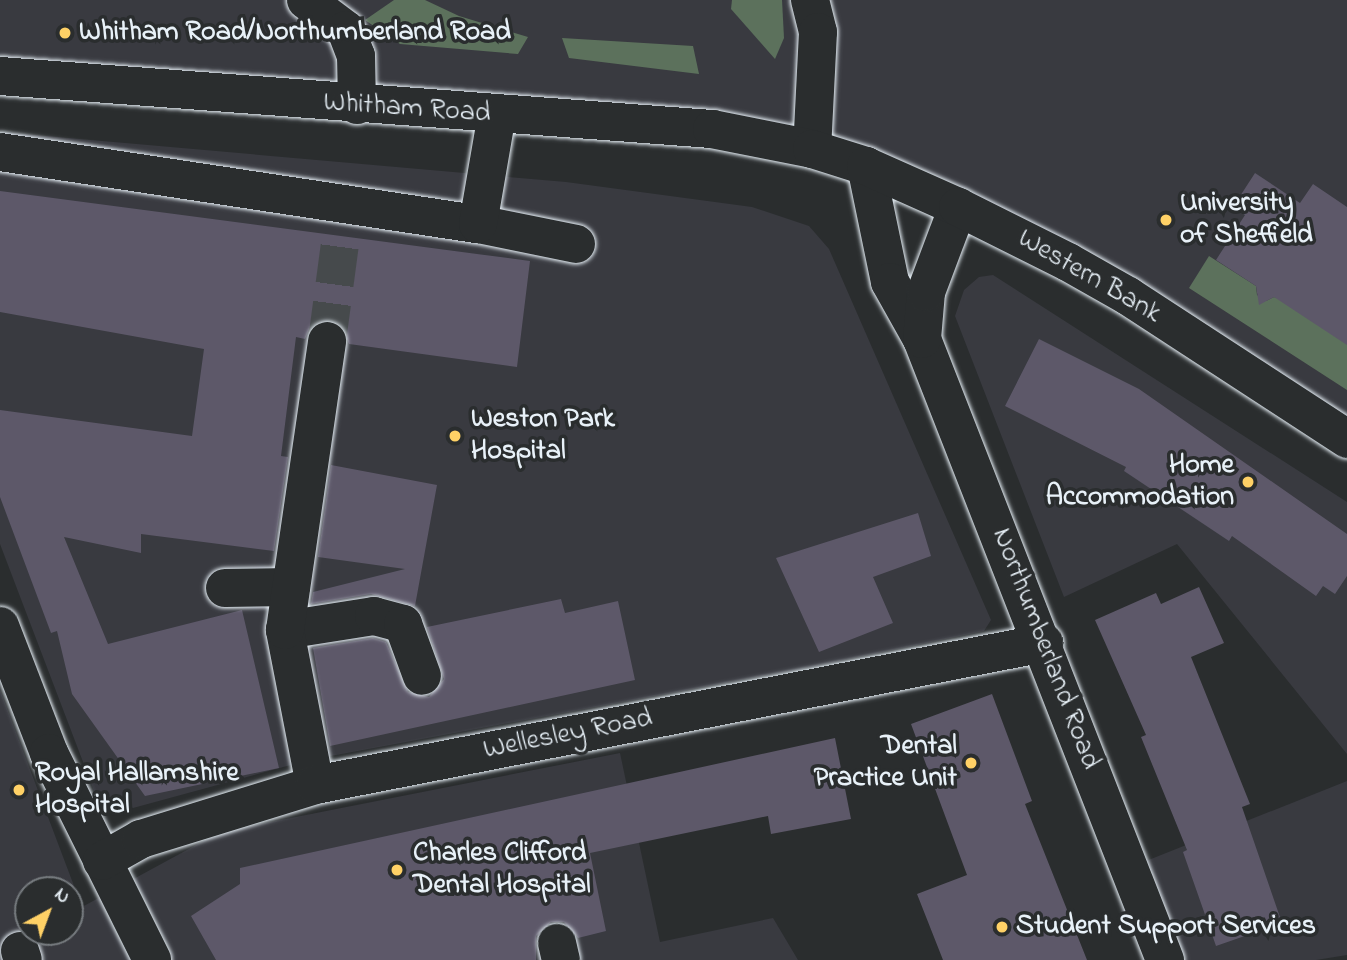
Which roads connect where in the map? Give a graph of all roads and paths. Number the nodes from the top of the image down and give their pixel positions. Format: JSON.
{"nodes":[{"id":1,"x":306,"y":0,"type":"edge"},
{"id":2,"x":810,"y":0,"type":"edge"},
{"id":3,"x":0,"y":76,"type":"edge"},
{"id":4,"x":357,"y":105,"type":"junction"},
{"id":5,"x":497,"y":114,"type":"junction"},
{"id":6,"x":813,"y":149,"type":"junction"},
{"id":7,"x":0,"y":152,"type":"edge"},
{"id":8,"x":866,"y":166,"type":"junction"},
{"id":9,"x":958,"y":206,"type":"junction"},
{"id":10,"x":478,"y":224,"type":"junction"},
{"id":11,"x":576,"y":244,"type":"dead end"},
{"id":12,"x":922,"y":339,"type":"junction"},
{"id":13,"x":327,"y":341,"type":"tunnel mouth"},
{"id":14,"x":1347,"y":439,"type":"edge"},
{"id":15,"x":291,"y":587,"type":"junction"},
{"id":16,"x":225,"y":588,"type":"dead end"},
{"id":17,"x":0,"y":626,"type":"edge"},
{"id":18,"x":285,"y":630,"type":"junction"},
{"id":19,"x":1044,"y":643,"type":"junction"},
{"id":20,"x":422,"y":676,"type":"dead end"},
{"id":21,"x":12,"y":690,"type":"edge"},
{"id":22,"x":315,"y":785,"type":"junction"},
{"id":23,"x":102,"y":861,"type":"junction"},
{"id":24,"x":152,"y":960,"type":"edge"},
{"id":25,"x":1165,"y":960,"type":"edge"}],
"edges":[{"from":1,"to":4,"type":"street"},
{"from":2,"to":6,"type":"street"},
{"from":3,"to":4,"type":"street","name":"Whitham Road"},
{"from":4,"to":5,"type":"street","name":"Whitham Road"},
{"from":5,"to":6,"type":"street","name":"Whitham Road"},
{"from":5,"to":10,"type":"street"},
{"from":6,"to":8,"type":"street","name":"Western Bank"},
{"from":7,"to":10,"type":"street"},
{"from":8,"to":9,"type":"street","name":"Western Bank"},
{"from":8,"to":12,"type":"street","name":"Northumberland Road"},
{"from":9,"to":12,"type":"street","name":"Northumberland Road"},
{"from":9,"to":14,"type":"street","name":"Western Bank"},
{"from":10,"to":11,"type":"street"},
{"from":12,"to":19,"type":"street","name":"Northumberland Road"},
{"from":13,"to":15,"type":"street"},
{"from":15,"to":16,"type":"street"},
{"from":15,"to":18,"type":"street"},
{"from":17,"to":21,"type":"street"},
{"from":18,"to":20,"type":"street"},
{"from":18,"to":22,"type":"street"},
{"from":19,"to":22,"type":"street","name":"Wellesley Road"},
{"from":19,"to":25,"type":"street","name":"Northumberland Road"},
{"from":21,"to":23,"type":"street"},
{"from":22,"to":23,"type":"street","name":"Wellesley Road"},
{"from":23,"to":24,"type":"street"}]}
